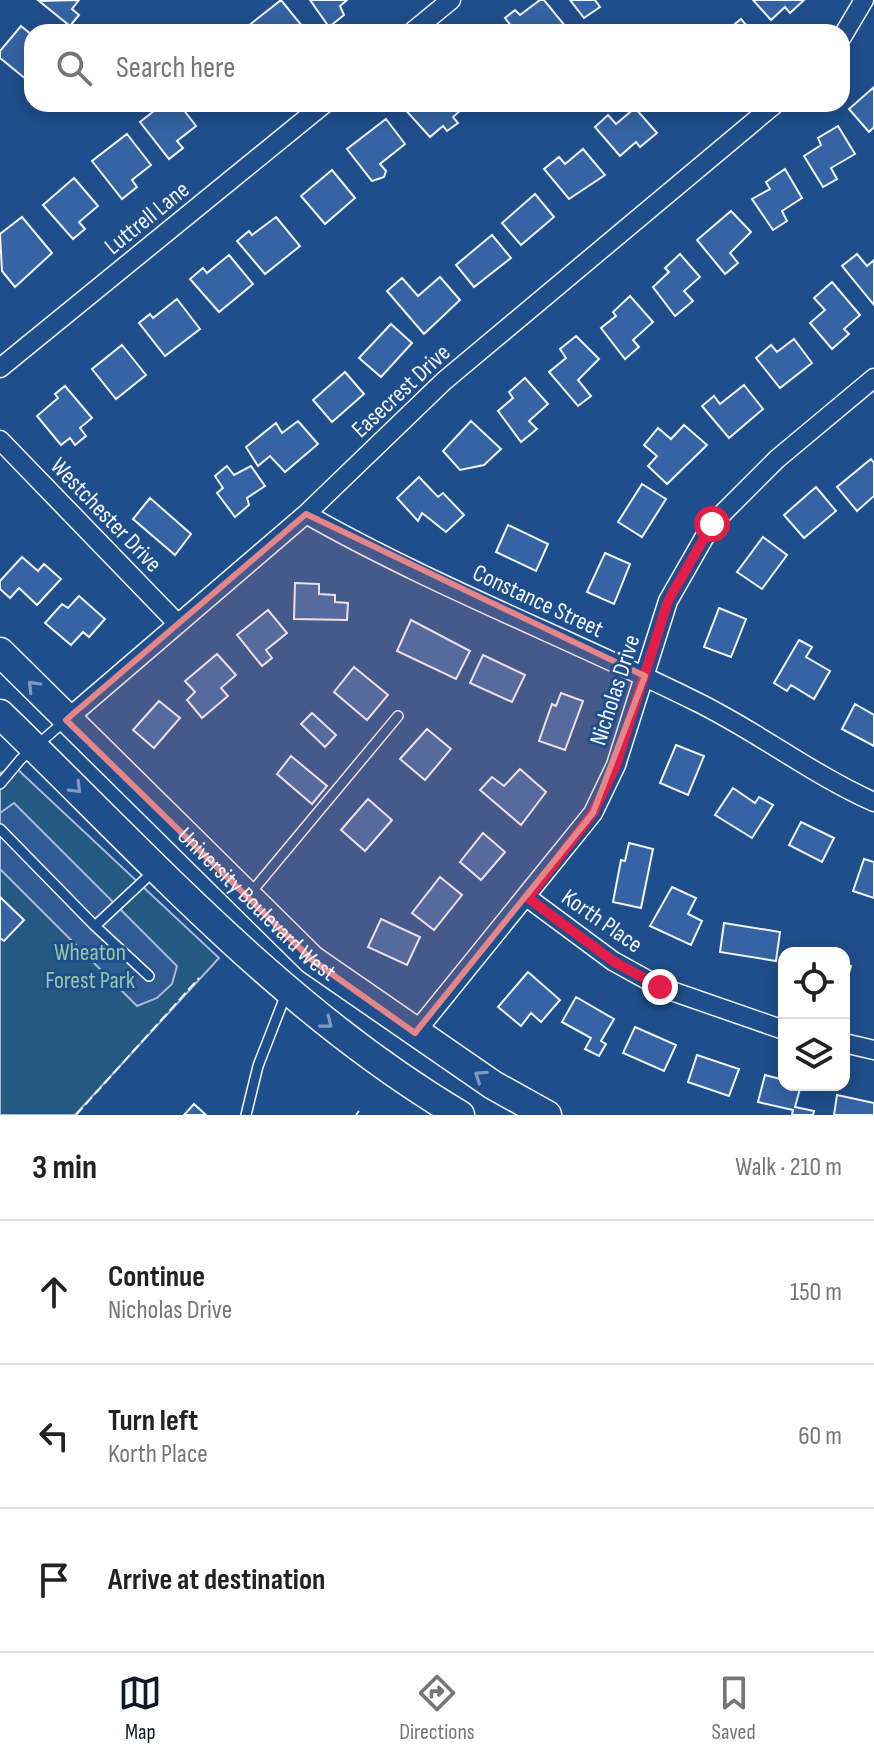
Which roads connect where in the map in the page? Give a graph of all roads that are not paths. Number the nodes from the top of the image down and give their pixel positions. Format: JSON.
{"nodes":[{"id":1,"x":451,"y":0,"type":"edge"},
{"id":2,"x":864,"y":0,"type":"edge"},
{"id":3,"x":422,"y":24,"type":"edge"},
{"id":4,"x":850,"y":24,"type":"edge"},
{"id":5,"x":314,"y":112,"type":"edge"},
{"id":6,"x":765,"y":112,"type":"edge"},
{"id":7,"x":0,"y":368,"type":"edge"},
{"id":8,"x":874,"y":378,"type":"edge"},
{"id":9,"x":0,"y":440,"type":"edge"},
{"id":10,"x":306,"y":514,"type":"junction"},
{"id":11,"x":178,"y":624,"type":"junction"},
{"id":12,"x":0,"y":652,"type":"edge"},
{"id":13,"x":645,"y":676,"type":"junction"},
{"id":14,"x":0,"y":714,"type":"edge"},
{"id":15,"x":398,"y":716,"type":"dead end"},
{"id":16,"x":66,"y":720,"type":"junction"},
{"id":17,"x":35,"y":748,"type":"junction"},
{"id":18,"x":0,"y":784,"type":"edge"},
{"id":19,"x":874,"y":802,"type":"edge"},
{"id":20,"x":0,"y":829,"type":"edge"},
{"id":21,"x":156,"y":869,"type":"junction"},
{"id":22,"x":247,"y":898,"type":"junction"},
{"id":23,"x":528,"y":898,"type":"junction"},
{"id":24,"x":95,"y":926,"type":"junction"},
{"id":25,"x":149,"y":976,"type":"dead end"},
{"id":26,"x":288,"y":991,"type":"junction"},
{"id":27,"x":778,"y":1028,"type":"edge"},
{"id":28,"x":415,"y":1033,"type":"junction"},
{"id":29,"x":850,"y":1044,"type":"edge"},
{"id":30,"x":874,"y":1050,"type":"edge"},
{"id":31,"x":246,"y":1115,"type":"edge"},
{"id":32,"x":460,"y":1115,"type":"edge"},
{"id":33,"x":547,"y":1115,"type":"edge"}],
"edges":[{"from":1,"to":3,"type":"street"},
{"from":2,"to":4,"type":"street"},
{"from":5,"to":7,"type":"street","name":"Luttrell Lane"},
{"from":6,"to":10,"type":"street","name":"Easecrest Drive"},
{"from":8,"to":13,"type":"street","name":"Nicholas Drive"},
{"from":9,"to":11,"type":"street","name":"Westchester Drive"},
{"from":10,"to":11,"type":"street","name":"Easecrest Drive"},
{"from":10,"to":13,"type":"street","name":"Constance Street"},
{"from":11,"to":16,"type":"street","name":"Easecrest Drive"},
{"from":16,"to":12,"type":"main road","name":"University Boulevard West","one_way":true},
{"from":13,"to":19,"type":"street","name":"Constance Street"},
{"from":13,"to":23,"type":"street","name":"Nicholas Drive"},
{"from":14,"to":17,"type":"main road","name":"University Boulevard West"},
{"from":15,"to":22,"type":"lane"},
{"from":16,"to":17,"type":"lane"},
{"from":16,"to":22,"type":"main road","name":"University Boulevard West"},
{"from":17,"to":18,"type":"lane"},
{"from":17,"to":21,"type":"main road","name":"University Boulevard West","one_way":true},
{"from":20,"to":24,"type":"lane"},
{"from":21,"to":24,"type":"lane"},
{"from":21,"to":26,"type":"main road","name":"University Boulevard West"},
{"from":22,"to":28,"type":"main road","name":"University Boulevard West"},
{"from":23,"to":27,"type":"street","name":"Korth Place"},
{"from":23,"to":28,"type":"street","name":"Nicholas Drive"},
{"from":24,"to":25,"type":"lane"},
{"from":26,"to":31,"type":"lane"},
{"from":26,"to":32,"type":"main road","name":"University Boulevard West","one_way":true},
{"from":33,"to":28,"type":"main road","name":"University Boulevard West","one_way":true},
{"from":29,"to":30,"type":"street"}]}
